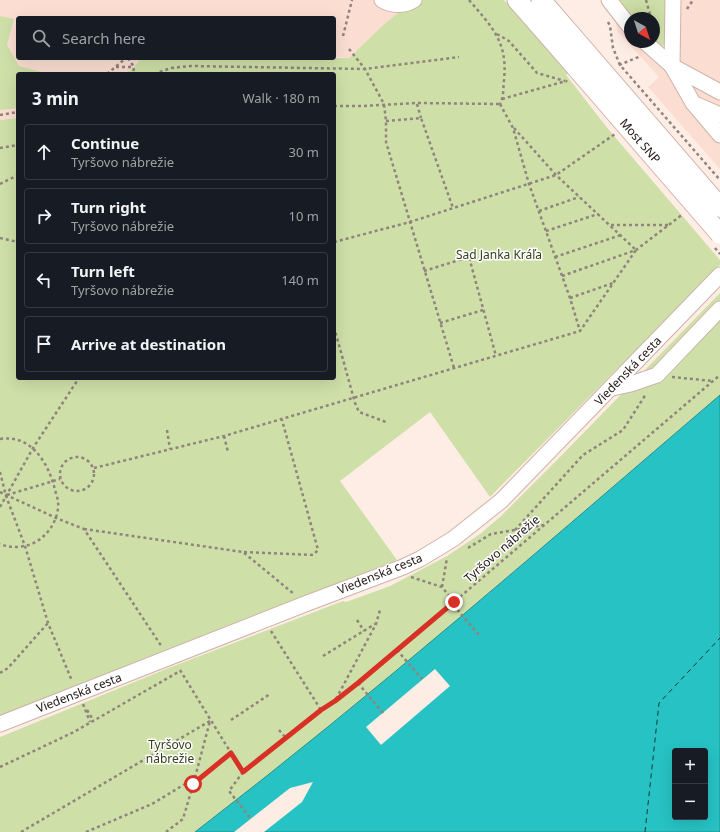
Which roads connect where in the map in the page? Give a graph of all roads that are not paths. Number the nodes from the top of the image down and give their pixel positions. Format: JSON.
{"nodes":[{"id":1,"x":382,"y":0,"type":"edge"},
{"id":2,"x":414,"y":0,"type":"edge"},
{"id":3,"x":517,"y":0,"type":"edge"},
{"id":4,"x":541,"y":0,"type":"edge"},
{"id":5,"x":609,"y":0,"type":"edge"},
{"id":6,"x":673,"y":0,"type":"edge"},
{"id":7,"x":624,"y":19,"type":"edge"},
{"id":8,"x":566,"y":43,"type":"junction"},
{"id":9,"x":652,"y":48,"type":"edge"},
{"id":10,"x":672,"y":66,"type":"junction"},
{"id":11,"x":720,"y":92,"type":"edge"},
{"id":12,"x":693,"y":103,"type":"junction"},
{"id":13,"x":720,"y":115,"type":"edge"},
{"id":14,"x":720,"y":135,"type":"edge"},
{"id":15,"x":720,"y":207,"type":"edge"},
{"id":16,"x":720,"y":234,"type":"edge"},
{"id":17,"x":720,"y":275,"type":"edge"},
{"id":18,"x":720,"y":309,"type":"edge"},
{"id":19,"x":612,"y":388,"type":"junction"},
{"id":20,"x":0,"y":724,"type":"edge"}],
"edges":[{"from":1,"to":2,"type":"street"},
{"from":3,"to":8,"type":"main road"},
{"from":4,"to":8,"type":"main road"},
{"from":5,"to":7,"type":"street"},
{"from":6,"to":10,"type":"street"},
{"from":8,"to":15,"type":"main road","name":"Most SNP","bridge":true},
{"from":8,"to":16,"type":"main road","name":"Most SNP","bridge":true},
{"from":9,"to":10,"type":"street"},
{"from":10,"to":11,"type":"street"},
{"from":10,"to":12,"type":"street"},
{"from":12,"to":13,"type":"street"},
{"from":12,"to":14,"type":"street"},
{"from":17,"to":19,"type":"street","name":"Viedenská cesta"},
{"from":18,"to":19,"type":"street"},
{"from":19,"to":20,"type":"street","name":"Viedenská cesta"}]}
